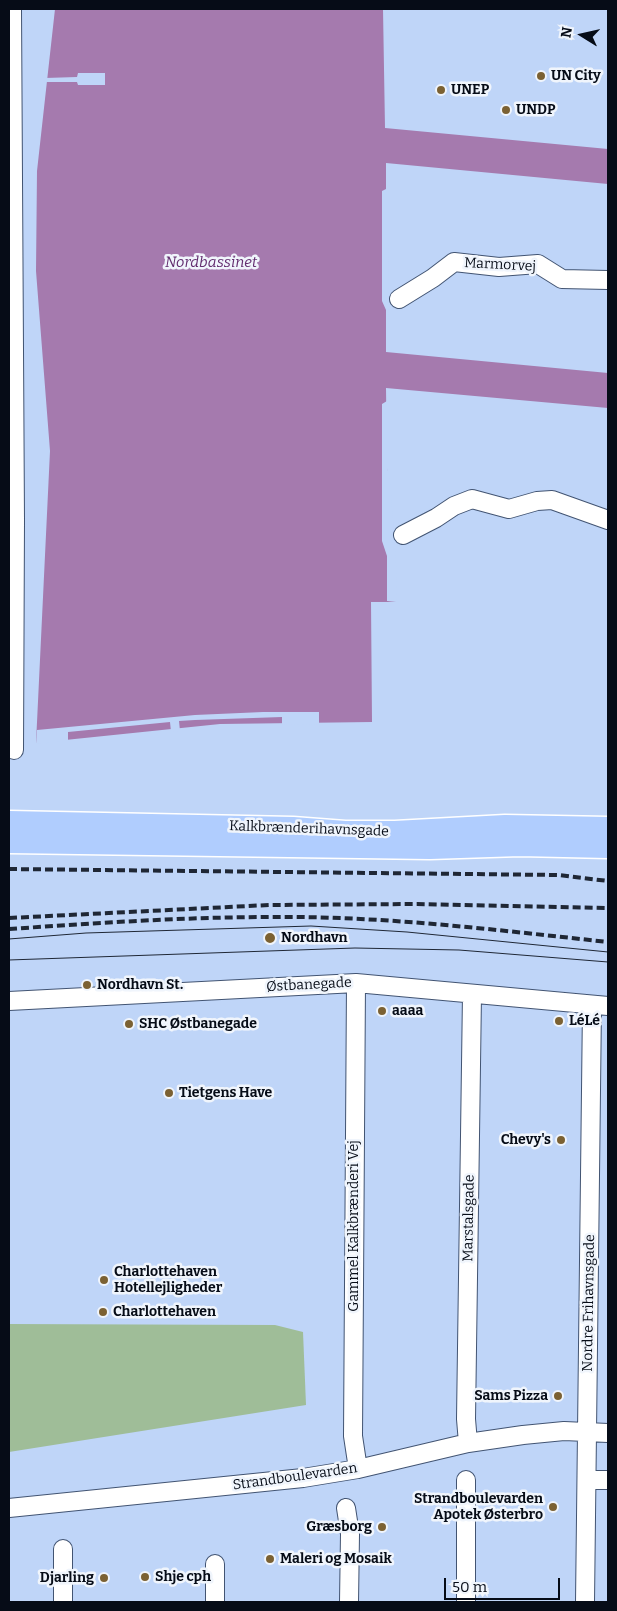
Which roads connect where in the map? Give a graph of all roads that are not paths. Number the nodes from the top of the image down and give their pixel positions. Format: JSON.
{"nodes":[{"id":1,"x":12,"y":9,"type":"edge"},
{"id":2,"x":10,"y":53,"type":"edge"},
{"id":3,"x":10,"y":190,"type":"edge"},
{"id":4,"x":608,"y":280,"type":"edge"},
{"id":5,"x":399,"y":298,"type":"dead end"},
{"id":6,"x":608,"y":520,"type":"edge"},
{"id":7,"x":403,"y":535,"type":"dead end"},
{"id":8,"x":14,"y":750,"type":"dead end"},
{"id":9,"x":9,"y":822,"type":"edge"},
{"id":10,"x":608,"y":828,"type":"edge"},
{"id":11,"x":9,"y":842,"type":"edge"},
{"id":12,"x":608,"y":847,"type":"edge"},
{"id":13,"x":356,"y":983,"type":"junction"},
{"id":14,"x":472,"y":994,"type":"junction"},
{"id":15,"x":9,"y":1001,"type":"edge"},
{"id":16,"x":600,"y":1005,"type":"edge"},
{"id":17,"x":586,"y":1432,"type":"junction"},
{"id":18,"x":608,"y":1433,"type":"edge"},
{"id":19,"x":468,"y":1443,"type":"junction"},
{"id":20,"x":358,"y":1469,"type":"junction"},
{"id":21,"x":466,"y":1480,"type":"dead end"},
{"id":22,"x":587,"y":1480,"type":"junction"},
{"id":23,"x":608,"y":1480,"type":"edge"},
{"id":24,"x":9,"y":1508,"type":"edge"},
{"id":25,"x":346,"y":1508,"type":"dead end"},
{"id":26,"x":63,"y":1549,"type":"dead end"},
{"id":27,"x":215,"y":1564,"type":"dead end"},
{"id":28,"x":63,"y":1602,"type":"edge"},
{"id":29,"x":215,"y":1602,"type":"edge"},
{"id":30,"x":348,"y":1602,"type":"edge"},
{"id":31,"x":466,"y":1602,"type":"edge"},
{"id":32,"x":585,"y":1602,"type":"edge"}],
"edges":[{"from":1,"to":2,"type":"street"},
{"from":2,"to":3,"type":"street"},
{"from":3,"to":8,"type":"street"},
{"from":4,"to":5,"type":"street","name":"Marmorvej"},
{"from":6,"to":7,"type":"street"},
{"from":9,"to":10,"type":"main road","name":"Kalkbrænderihavnsgade"},
{"from":11,"to":12,"type":"main road","name":"Kalkbrænderihavnsgade"},
{"from":13,"to":14,"type":"street","name":"Østbanegade"},
{"from":13,"to":15,"type":"street","name":"Østbanegade"},
{"from":13,"to":20,"type":"street","name":"Gammel Kalkbrænderi Vej"},
{"from":14,"to":16,"type":"street","name":"Østbanegade"},
{"from":14,"to":19,"type":"street","name":"Marstalsgade"},
{"from":16,"to":17,"type":"street","name":"Nordre Frihavnsgade"},
{"from":17,"to":18,"type":"street","name":"Strandboulevarden"},
{"from":17,"to":19,"type":"street","name":"Strandboulevarden"},
{"from":17,"to":22,"type":"street","name":"Nordre Frihavnsgade"},
{"from":19,"to":20,"type":"street","name":"Strandboulevarden"},
{"from":20,"to":24,"type":"street","name":"Strandboulevarden"},
{"from":21,"to":31,"type":"street"},
{"from":22,"to":23,"type":"street"},
{"from":22,"to":32,"type":"street","name":"Nordre Frihavnsgade"},
{"from":25,"to":30,"type":"street"},
{"from":26,"to":28,"type":"street"},
{"from":27,"to":29,"type":"street"}]}
